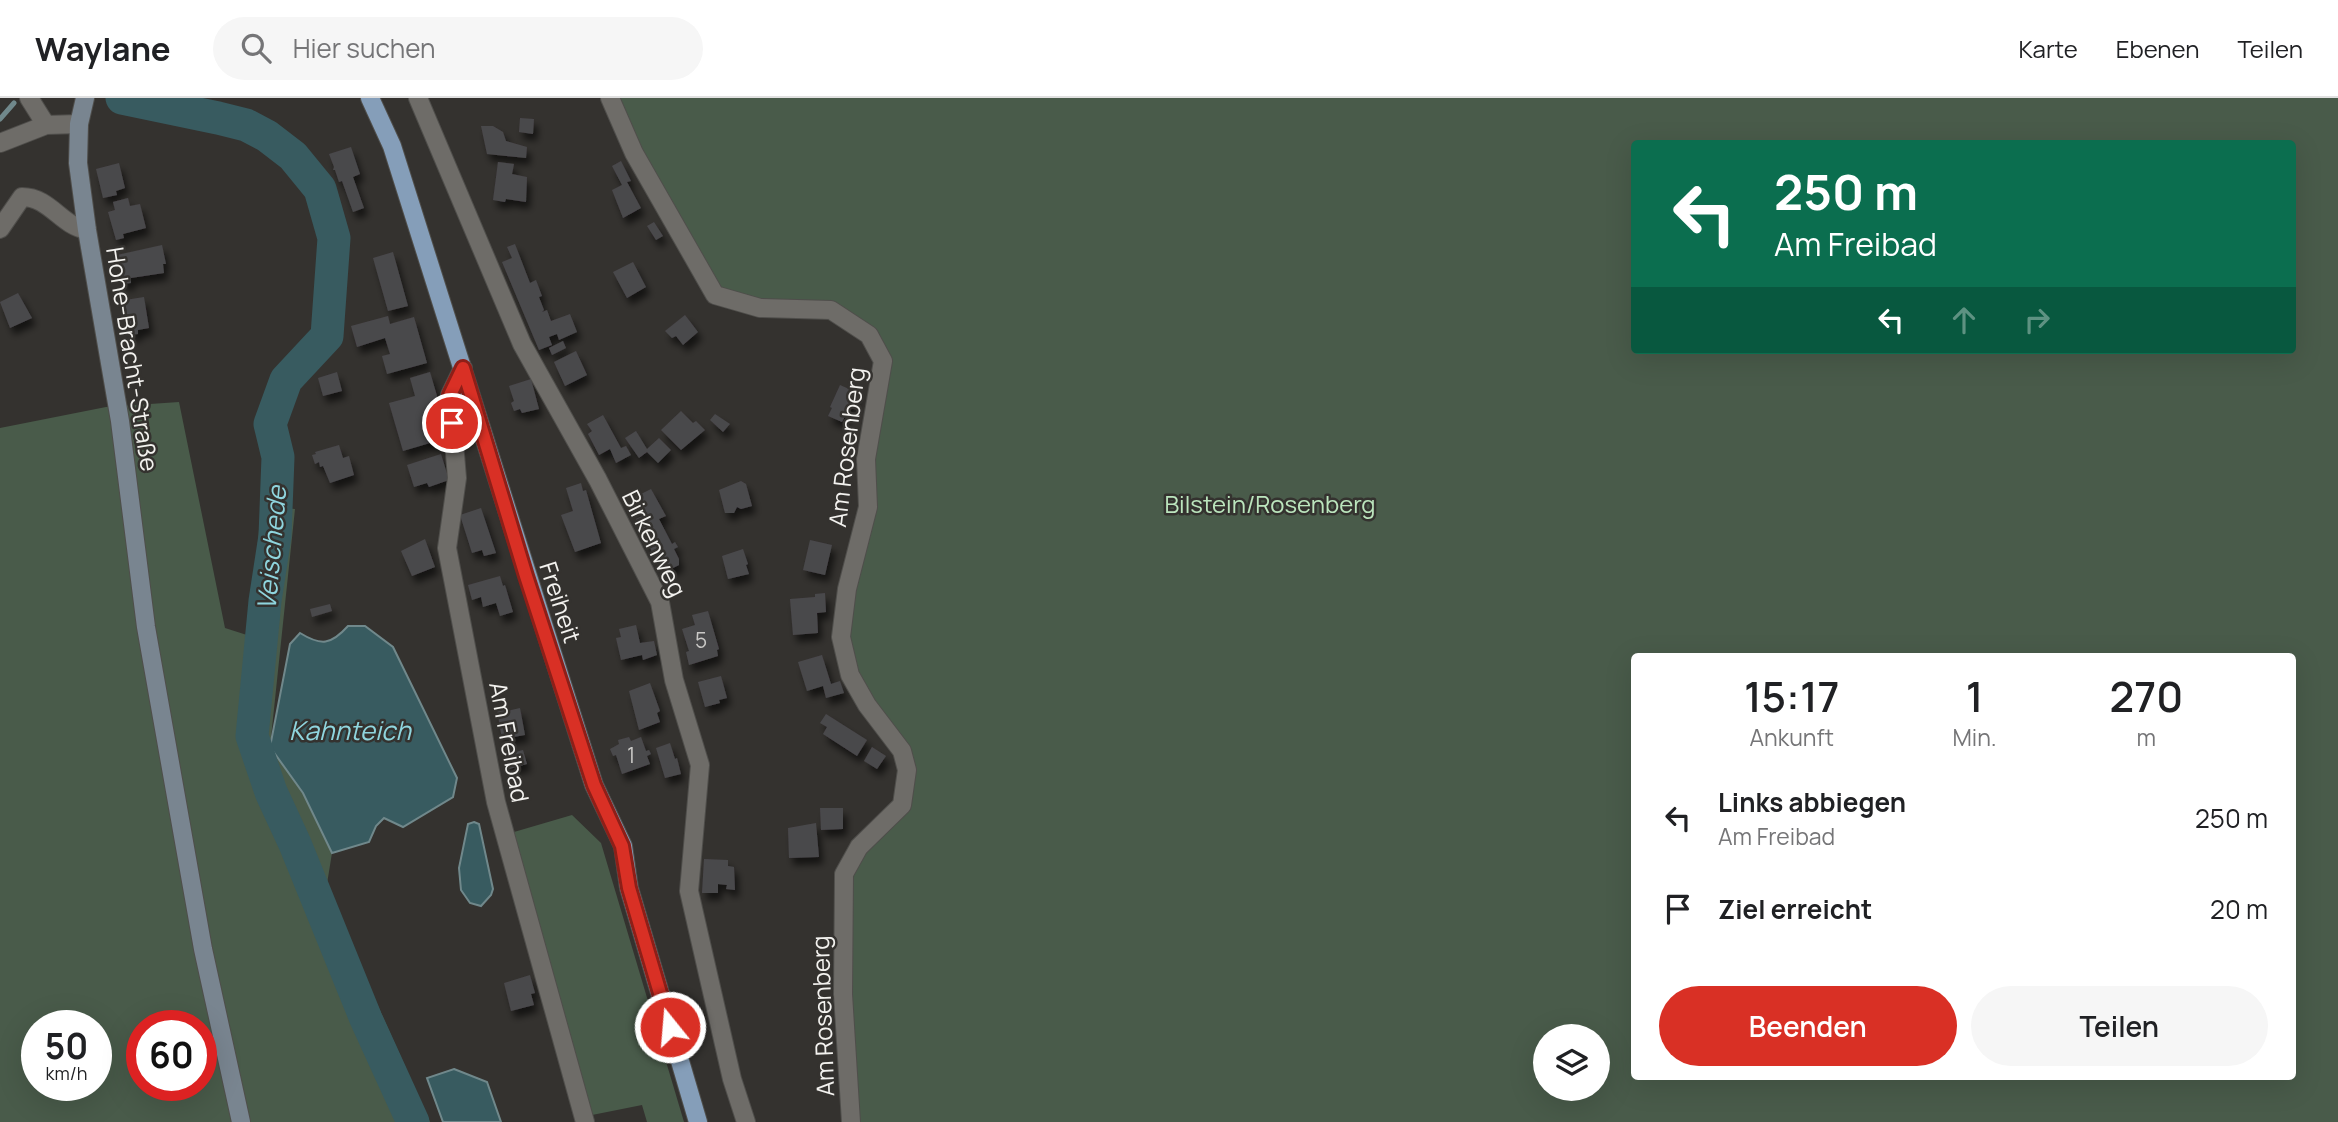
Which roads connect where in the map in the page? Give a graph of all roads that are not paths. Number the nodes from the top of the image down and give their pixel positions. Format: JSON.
{"nodes":[{"id":1,"x":29,"y":98,"type":"edge"},
{"id":2,"x":370,"y":98,"type":"edge"},
{"id":3,"x":418,"y":98,"type":"edge"},
{"id":4,"x":610,"y":98,"type":"edge"},
{"id":5,"x":82,"y":111,"type":"edge"},
{"id":6,"x":46,"y":125,"type":"junction"},
{"id":7,"x":0,"y":143,"type":"edge"},
{"id":8,"x":0,"y":229,"type":"edge"},
{"id":9,"x":87,"y":230,"type":"junction"},
{"id":10,"x":463,"y":368,"type":"junction"},
{"id":11,"x":242,"y":1122,"type":"edge"},
{"id":12,"x":585,"y":1122,"type":"edge"},
{"id":13,"x":698,"y":1122,"type":"edge"},
{"id":14,"x":746,"y":1122,"type":"edge"},
{"id":15,"x":851,"y":1122,"type":"edge"}],
"edges":[{"from":1,"to":6,"type":"street"},
{"from":2,"to":10,"type":"main road","name":"Freiheit"},
{"from":3,"to":14,"type":"street","name":"Birkenweg"},
{"from":4,"to":15,"type":"street","name":"Am Rosenberg"},
{"from":5,"to":6,"type":"street"},
{"from":5,"to":9,"type":"main road","name":"Hohe-Bracht-Straße"},
{"from":6,"to":7,"type":"street"},
{"from":8,"to":9,"type":"street"},
{"from":9,"to":11,"type":"main road","name":"Hohe-Bracht-Straße"},
{"from":10,"to":12,"type":"street","name":"Am Freibad"},
{"from":10,"to":13,"type":"main road","name":"Freiheit"}]}
